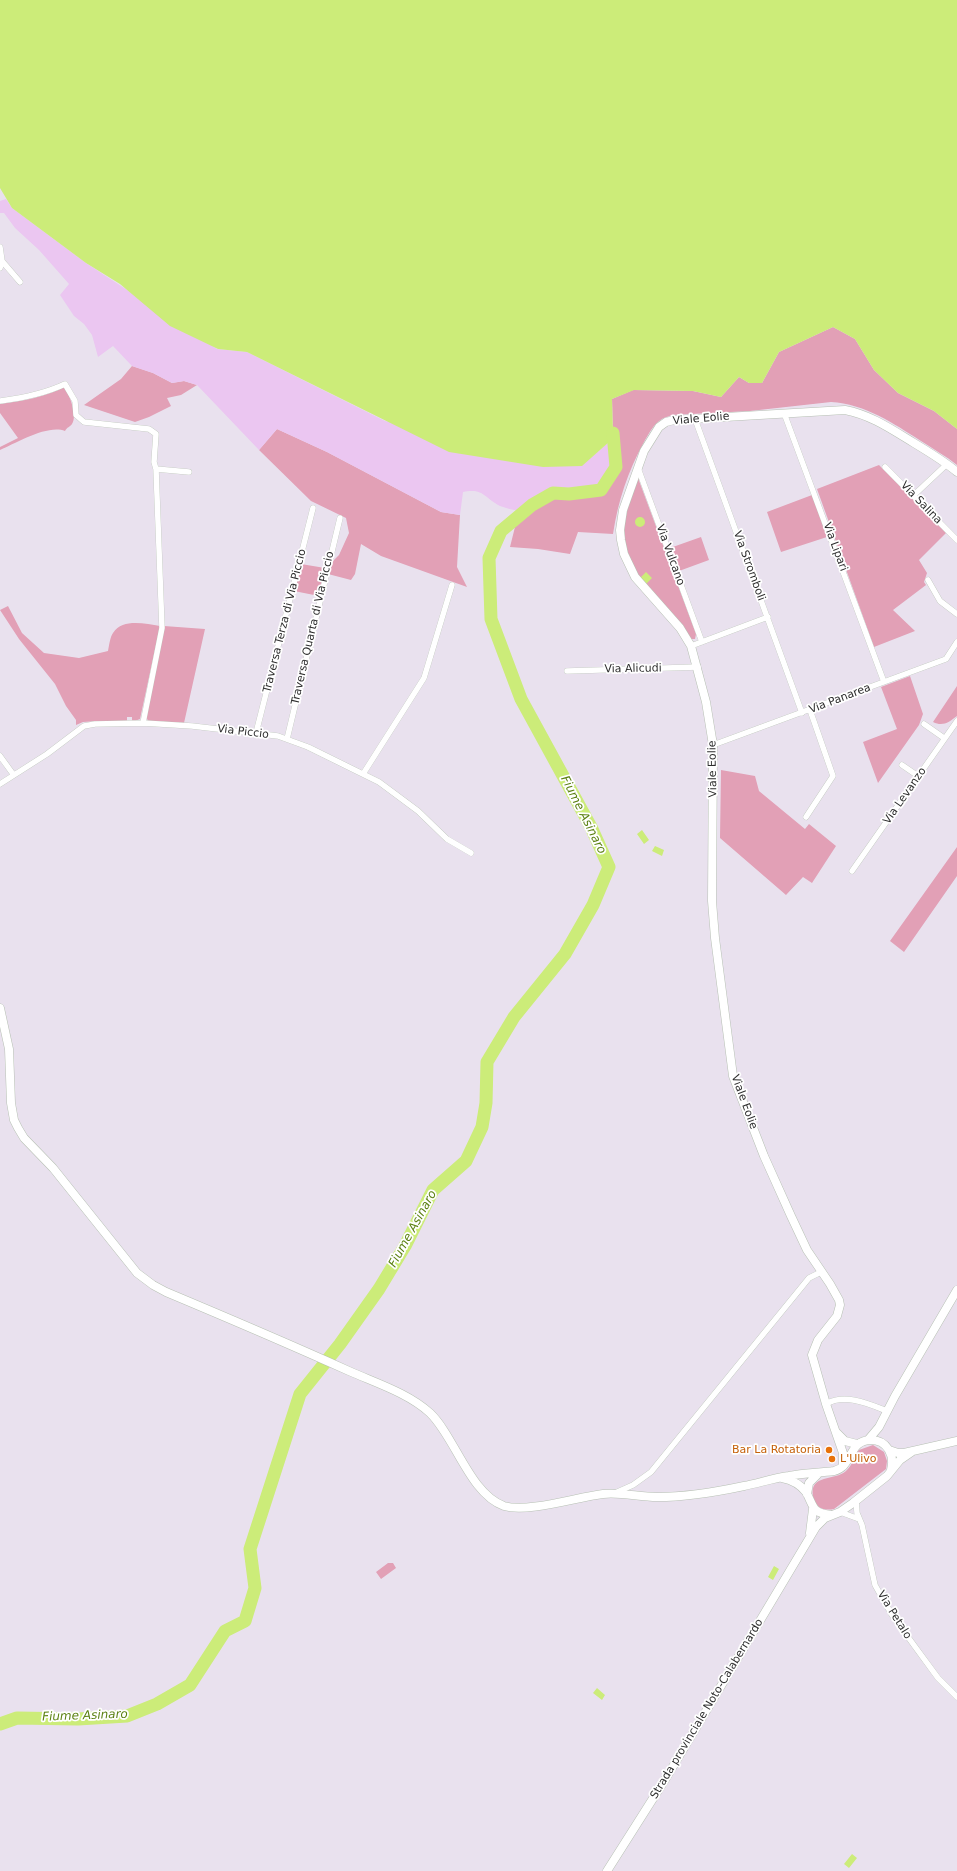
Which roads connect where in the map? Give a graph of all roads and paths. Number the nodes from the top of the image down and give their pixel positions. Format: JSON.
{"nodes":[{"id":1,"x":0,"y":247,"type":"edge"},
{"id":2,"x":2,"y":261,"type":"junction"},
{"id":3,"x":0,"y":268,"type":"edge"},
{"id":4,"x":20,"y":282,"type":"dead end"},
{"id":5,"x":0,"y":400,"type":"edge"},
{"id":6,"x":784,"y":413,"type":"junction"},
{"id":7,"x":695,"y":419,"type":"junction"},
{"id":8,"x":947,"y":464,"type":"junction"},
{"id":9,"x":885,"y":466,"type":"dead end"},
{"id":10,"x":638,"y":468,"type":"junction"},
{"id":11,"x":156,"y":469,"type":"junction"},
{"id":12,"x":189,"y":472,"type":"dead end"},
{"id":13,"x":957,"y":472,"type":"edge"},
{"id":14,"x":914,"y":495,"type":"junction"},
{"id":15,"x":313,"y":508,"type":"dead end"},
{"id":16,"x":340,"y":518,"type":"dead end"},
{"id":17,"x":957,"y":540,"type":"edge"},
{"id":18,"x":928,"y":580,"type":"dead end"},
{"id":19,"x":452,"y":585,"type":"dead end"},
{"id":20,"x":957,"y":614,"type":"edge"},
{"id":21,"x":768,"y":617,"type":"junction"},
{"id":22,"x":702,"y":642,"type":"junction"},
{"id":23,"x":957,"y":642,"type":"edge"},
{"id":24,"x":691,"y":646,"type":"junction"},
{"id":25,"x":698,"y":667,"type":"junction"},
{"id":26,"x":567,"y":671,"type":"dead end"},
{"id":27,"x":884,"y":682,"type":"junction"},
{"id":28,"x":810,"y":710,"type":"junction"},
{"id":29,"x":802,"y":713,"type":"junction"},
{"id":30,"x":957,"y":720,"type":"edge"},
{"id":31,"x":143,"y":723,"type":"junction"},
{"id":32,"x":924,"y":724,"type":"dead end"},
{"id":33,"x":256,"y":733,"type":"junction"},
{"id":34,"x":944,"y":738,"type":"junction"},
{"id":35,"x":287,"y":739,"type":"junction"},
{"id":36,"x":713,"y":745,"type":"junction"},
{"id":37,"x":0,"y":756,"type":"edge"},
{"id":38,"x":902,"y":765,"type":"dead end"},
{"id":39,"x":13,"y":774,"type":"junction"},
{"id":40,"x":363,"y":774,"type":"junction"},
{"id":41,"x":918,"y":776,"type":"junction"},
{"id":42,"x":0,"y":784,"type":"edge"},
{"id":43,"x":806,"y":817,"type":"dead end"},
{"id":44,"x":470,"y":853,"type":"dead end"},
{"id":45,"x":852,"y":871,"type":"dead end"},
{"id":46,"x":0,"y":1008,"type":"edge"},
{"id":47,"x":821,"y":1272,"type":"junction"},
{"id":48,"x":957,"y":1290,"type":"edge"},
{"id":49,"x":826,"y":1404,"type":"junction"},
{"id":50,"x":887,"y":1414,"type":"junction"},
{"id":51,"x":833,"y":1426,"type":"junction"},
{"id":52,"x":868,"y":1440,"type":"junction"},
{"id":53,"x":957,"y":1441,"type":"edge"},
{"id":54,"x":857,"y":1444,"type":"junction"},
{"id":55,"x":887,"y":1447,"type":"junction"},
{"id":56,"x":913,"y":1451,"type":"junction"},
{"id":57,"x":843,"y":1466,"type":"junction"},
{"id":58,"x":891,"y":1470,"type":"junction"},
{"id":59,"x":819,"y":1473,"type":"junction"},
{"id":60,"x":781,"y":1478,"type":"junction"},
{"id":61,"x":614,"y":1493,"type":"junction"},
{"id":62,"x":807,"y":1494,"type":"junction"},
{"id":63,"x":856,"y":1500,"type":"junction"},
{"id":64,"x":813,"y":1509,"type":"junction"},
{"id":65,"x":840,"y":1512,"type":"junction"},
{"id":66,"x":831,"y":1515,"type":"junction"},
{"id":67,"x":858,"y":1518,"type":"junction"},
{"id":68,"x":806,"y":1545,"type":"junction"},
{"id":69,"x":957,"y":1698,"type":"edge"},
{"id":70,"x":607,"y":1871,"type":"edge"}],
"edges":[{"from":1,"to":2,"type":"street"},
{"from":2,"to":3,"type":"street"},
{"from":2,"to":4,"type":"street"},
{"from":5,"to":11,"type":"street"},
{"from":6,"to":7,"type":"street","name":"Viale Eolie"},
{"from":6,"to":8,"type":"street","name":"Viale Eolie"},
{"from":6,"to":27,"type":"street","name":"Via Lipari"},
{"from":7,"to":10,"type":"street","name":"Viale Eolie"},
{"from":7,"to":21,"type":"street","name":"Via Stromboli"},
{"from":8,"to":13,"type":"street","name":"Viale Eolie"},
{"from":8,"to":14,"type":"street"},
{"from":9,"to":14,"type":"street","name":"Via Salina"},
{"from":10,"to":22,"type":"street","name":"Via Vulcano"},
{"from":10,"to":24,"type":"street","name":"Viale Eolie"},
{"from":11,"to":12,"type":"street"},
{"from":11,"to":31,"type":"street"},
{"from":14,"to":17,"type":"street","name":"Via Salina"},
{"from":15,"to":33,"type":"street","name":"Traversa Terza di Via Piccio"},
{"from":16,"to":35,"type":"street","name":"Traversa Quarta di Via Piccio"},
{"from":18,"to":20,"type":"street"},
{"from":19,"to":40,"type":"street"},
{"from":21,"to":22,"type":"street"},
{"from":21,"to":29,"type":"street","name":"Via Stromboli"},
{"from":22,"to":24,"type":"street"},
{"from":23,"to":27,"type":"street","name":"Via Panarea"},
{"from":24,"to":25,"type":"street","name":"Viale Eolie"},
{"from":25,"to":26,"type":"street","name":"Via Alicudi"},
{"from":25,"to":36,"type":"street","name":"Viale Eolie"},
{"from":27,"to":28,"type":"street","name":"Via Panarea"},
{"from":28,"to":29,"type":"street","name":"Via Panarea"},
{"from":28,"to":43,"type":"street"},
{"from":29,"to":36,"type":"street","name":"Via Panarea"},
{"from":30,"to":34,"type":"street","name":"Via Levanzo"},
{"from":31,"to":33,"type":"street","name":"Via Piccio"},
{"from":31,"to":39,"type":"street","name":"Via Piccio"},
{"from":32,"to":34,"type":"street"},
{"from":33,"to":35,"type":"street","name":"Via Piccio"},
{"from":34,"to":41,"type":"street","name":"Via Levanzo"},
{"from":35,"to":40,"type":"street","name":"Via Piccio"},
{"from":36,"to":47,"type":"street","name":"Viale Eolie"},
{"from":37,"to":39,"type":"street"},
{"from":38,"to":41,"type":"street"},
{"from":39,"to":42,"type":"street","name":"Via Piccio"},
{"from":40,"to":44,"type":"street","name":"Via Piccio"},
{"from":41,"to":45,"type":"street","name":"Via Levanzo"},
{"from":46,"to":61,"type":"street"},
{"from":47,"to":49,"type":"street","name":"Viale Eolie"},
{"from":47,"to":61,"type":"street"},
{"from":48,"to":50,"type":"street"},
{"from":49,"to":50,"type":"street"},
{"from":49,"to":51,"type":"street","name":"Viale Eolie"},
{"from":50,"to":52,"type":"street"},
{"from":50,"to":55,"type":"street"},
{"from":51,"to":54,"type":"street"},
{"from":51,"to":57,"type":"street","name":"Viale Eolie"},
{"from":52,"to":54,"type":"street"},
{"from":52,"to":55,"type":"street"},
{"from":53,"to":56,"type":"street"},
{"from":54,"to":57,"type":"street"},
{"from":55,"to":56,"type":"street"},
{"from":55,"to":58,"type":"street"},
{"from":56,"to":58,"type":"street"},
{"from":57,"to":59,"type":"street"},
{"from":58,"to":63,"type":"street"},
{"from":59,"to":60,"type":"street"},
{"from":59,"to":62,"type":"street"},
{"from":60,"to":61,"type":"street"},
{"from":60,"to":62,"type":"street"},
{"from":62,"to":64,"type":"street"},
{"from":63,"to":65,"type":"street"},
{"from":63,"to":67,"type":"street","name":"Via Petalo"},
{"from":64,"to":66,"type":"street"},
{"from":64,"to":68,"type":"street"},
{"from":65,"to":66,"type":"street"},
{"from":65,"to":67,"type":"street"},
{"from":66,"to":68,"type":"street"},
{"from":67,"to":69,"type":"street","name":"Via Petalo"},
{"from":68,"to":70,"type":"street","name":"Strada provinciale Noto-Calabernardo"}]}
